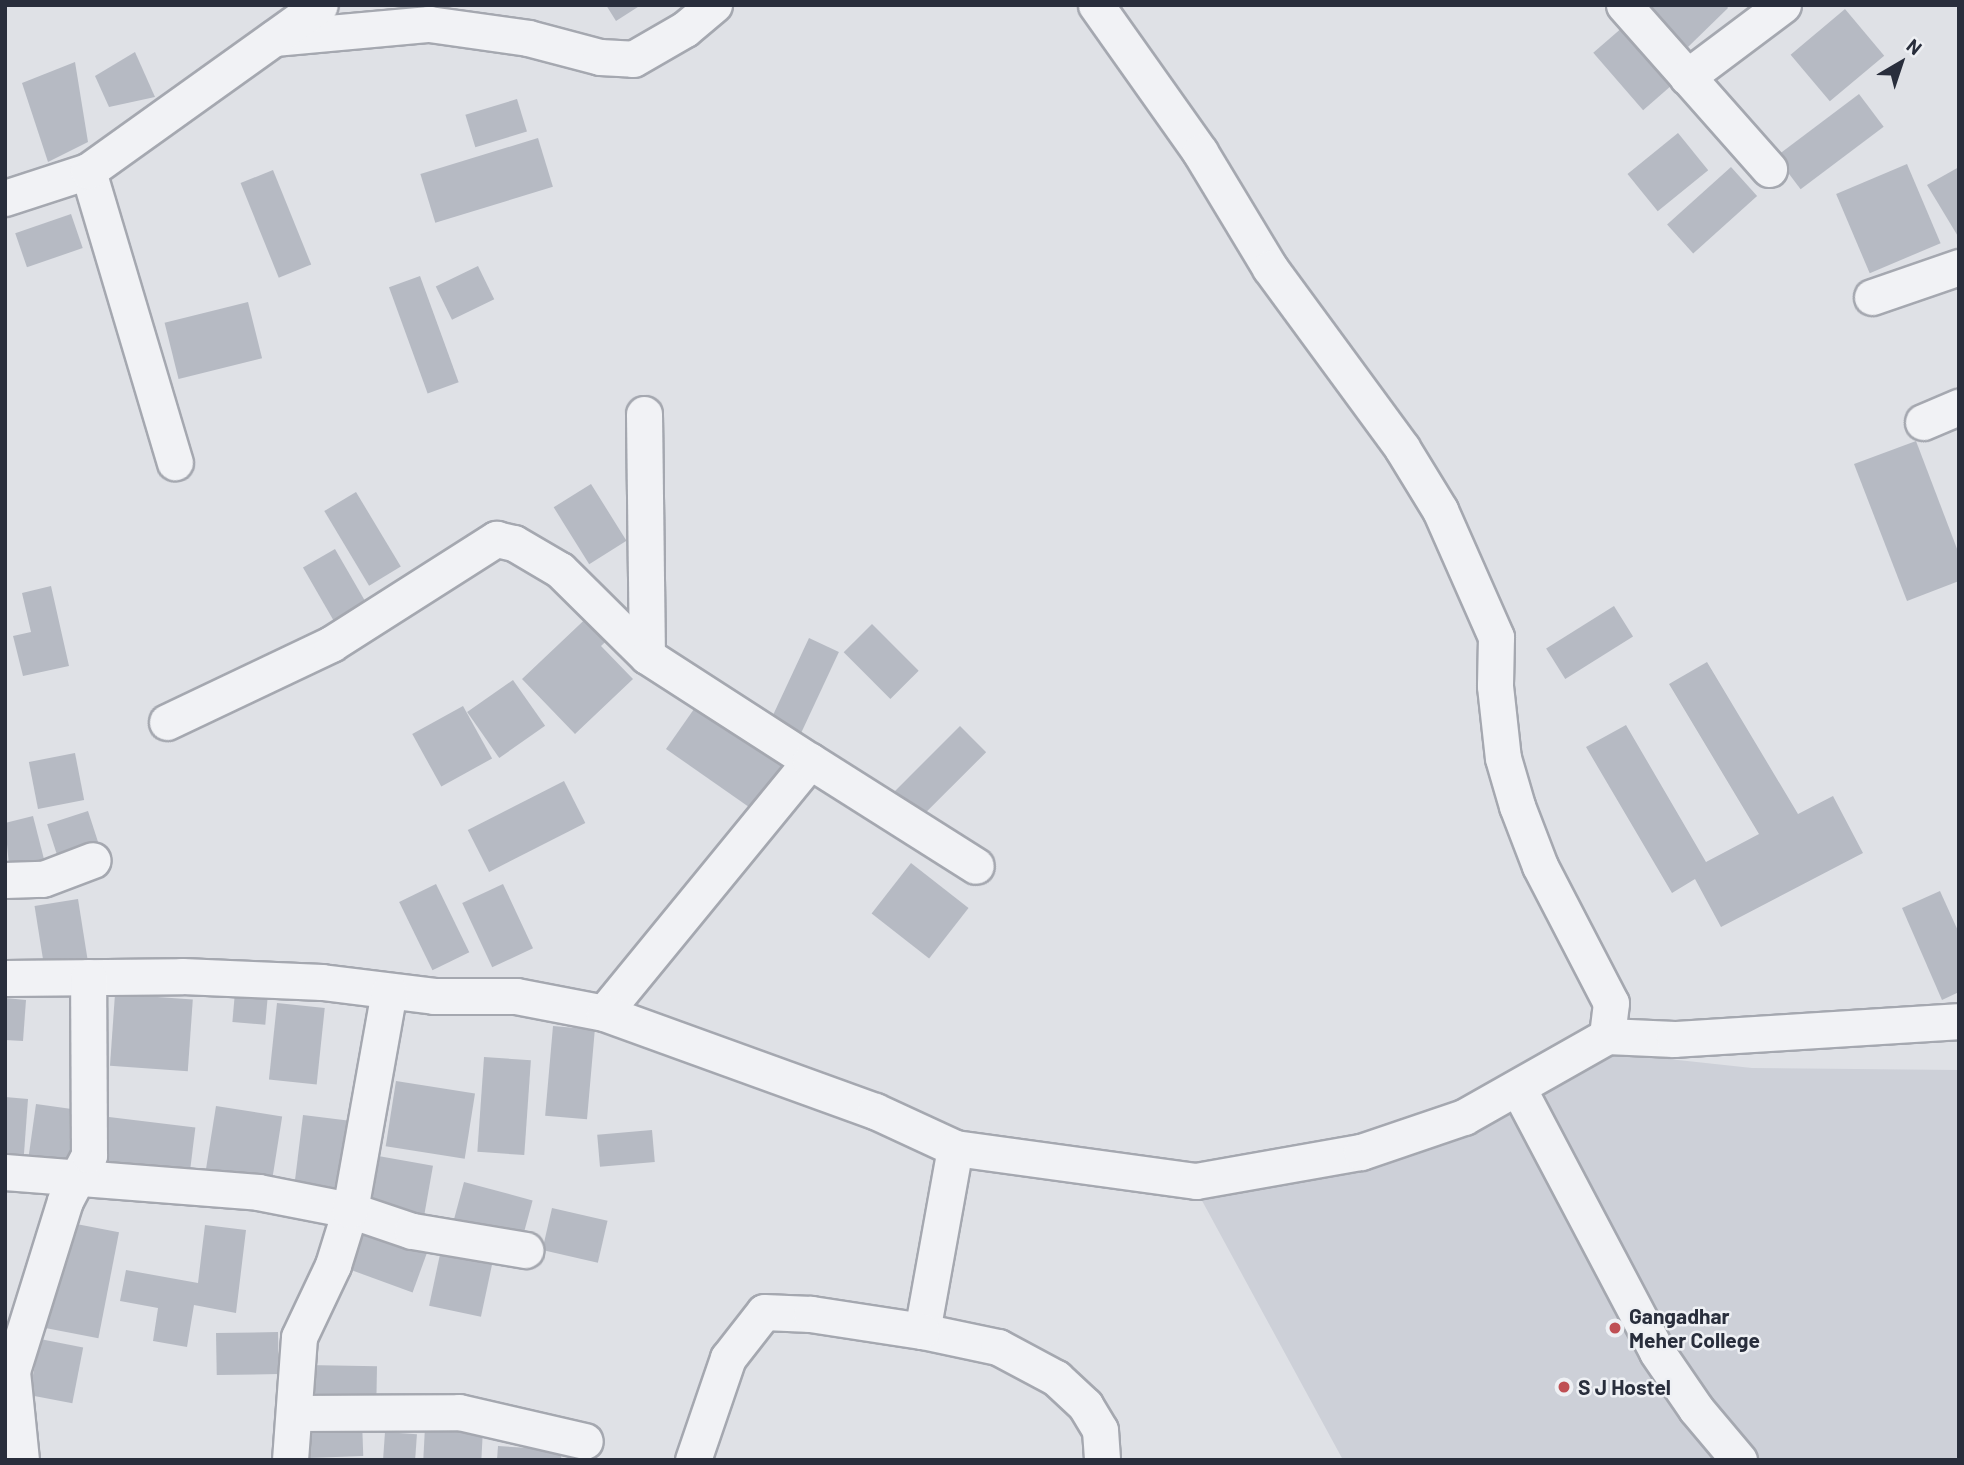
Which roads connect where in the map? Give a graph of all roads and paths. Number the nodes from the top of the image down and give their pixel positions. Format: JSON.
{"nodes":[{"id":1,"x":320,"y":5,"type":"edge"},
{"id":2,"x":713,"y":5,"type":"edge"},
{"id":3,"x":1096,"y":5,"type":"edge"},
{"id":4,"x":1624,"y":5,"type":"edge"},
{"id":5,"x":1767,"y":10,"type":"edge"},
{"id":6,"x":274,"y":38,"type":"junction"},
{"id":7,"x":1687,"y":77,"type":"junction"},
{"id":8,"x":1769,"y":169,"type":"dead end"},
{"id":9,"x":88,"y":171,"type":"junction"},
{"id":10,"x":5,"y":198,"type":"edge"},
{"id":11,"x":1959,"y":267,"type":"edge"},
{"id":12,"x":1872,"y":297,"type":"dead end"},
{"id":13,"x":1959,"y":407,"type":"edge"},
{"id":14,"x":644,"y":414,"type":"dead end"},
{"id":15,"x":1923,"y":422,"type":"dead end"},
{"id":16,"x":175,"y":462,"type":"dead end"},
{"id":17,"x":647,"y":656,"type":"junction"},
{"id":18,"x":167,"y":722,"type":"dead end"},
{"id":19,"x":810,"y":761,"type":"junction"},
{"id":20,"x":93,"y":860,"type":"dead end"},
{"id":21,"x":976,"y":866,"type":"dead end"},
{"id":22,"x":5,"y":880,"type":"edge"},
{"id":23,"x":88,"y":977,"type":"junction"},
{"id":24,"x":5,"y":978,"type":"edge"},
{"id":25,"x":389,"y":991,"type":"junction"},
{"id":26,"x":604,"y":1013,"type":"junction"},
{"id":27,"x":1959,"y":1021,"type":"edge"},
{"id":28,"x":1607,"y":1036,"type":"junction"},
{"id":29,"x":1518,"y":1088,"type":"junction"},
{"id":30,"x":955,"y":1148,"type":"junction"},
{"id":31,"x":5,"y":1172,"type":"edge"},
{"id":32,"x":78,"y":1178,"type":"junction"},
{"id":33,"x":350,"y":1210,"type":"junction"},
{"id":34,"x":525,"y":1250,"type":"dead end"},
{"id":35,"x":922,"y":1331,"type":"junction"},
{"id":36,"x":294,"y":1413,"type":"junction"},
{"id":37,"x":585,"y":1441,"type":"dead end"},
{"id":38,"x":21,"y":1460,"type":"edge"},
{"id":39,"x":290,"y":1460,"type":"edge"},
{"id":40,"x":692,"y":1460,"type":"edge"},
{"id":41,"x":1102,"y":1460,"type":"edge"},
{"id":42,"x":1739,"y":1460,"type":"edge"}],
"edges":[{"from":1,"to":6,"type":"street"},
{"from":2,"to":6,"type":"street"},
{"from":3,"to":28,"type":"street"},
{"from":4,"to":7,"type":"street"},
{"from":5,"to":7,"type":"street"},
{"from":6,"to":9,"type":"street"},
{"from":7,"to":8,"type":"street"},
{"from":9,"to":10,"type":"street"},
{"from":9,"to":16,"type":"street"},
{"from":11,"to":12,"type":"street"},
{"from":13,"to":15,"type":"street"},
{"from":14,"to":17,"type":"street"},
{"from":17,"to":18,"type":"street"},
{"from":17,"to":19,"type":"street"},
{"from":19,"to":21,"type":"street"},
{"from":19,"to":26,"type":"street"},
{"from":20,"to":22,"type":"street"},
{"from":23,"to":24,"type":"street"},
{"from":23,"to":25,"type":"street"},
{"from":23,"to":32,"type":"street"},
{"from":25,"to":26,"type":"street"},
{"from":25,"to":33,"type":"street"},
{"from":26,"to":30,"type":"street"},
{"from":27,"to":28,"type":"street"},
{"from":28,"to":29,"type":"street"},
{"from":29,"to":30,"type":"street"},
{"from":29,"to":42,"type":"street"},
{"from":30,"to":35,"type":"street"},
{"from":31,"to":32,"type":"street"},
{"from":32,"to":33,"type":"street"},
{"from":32,"to":38,"type":"street"},
{"from":33,"to":34,"type":"street"},
{"from":33,"to":36,"type":"street"},
{"from":35,"to":40,"type":"street"},
{"from":35,"to":41,"type":"street"},
{"from":36,"to":37,"type":"street"},
{"from":36,"to":39,"type":"street"}]}
